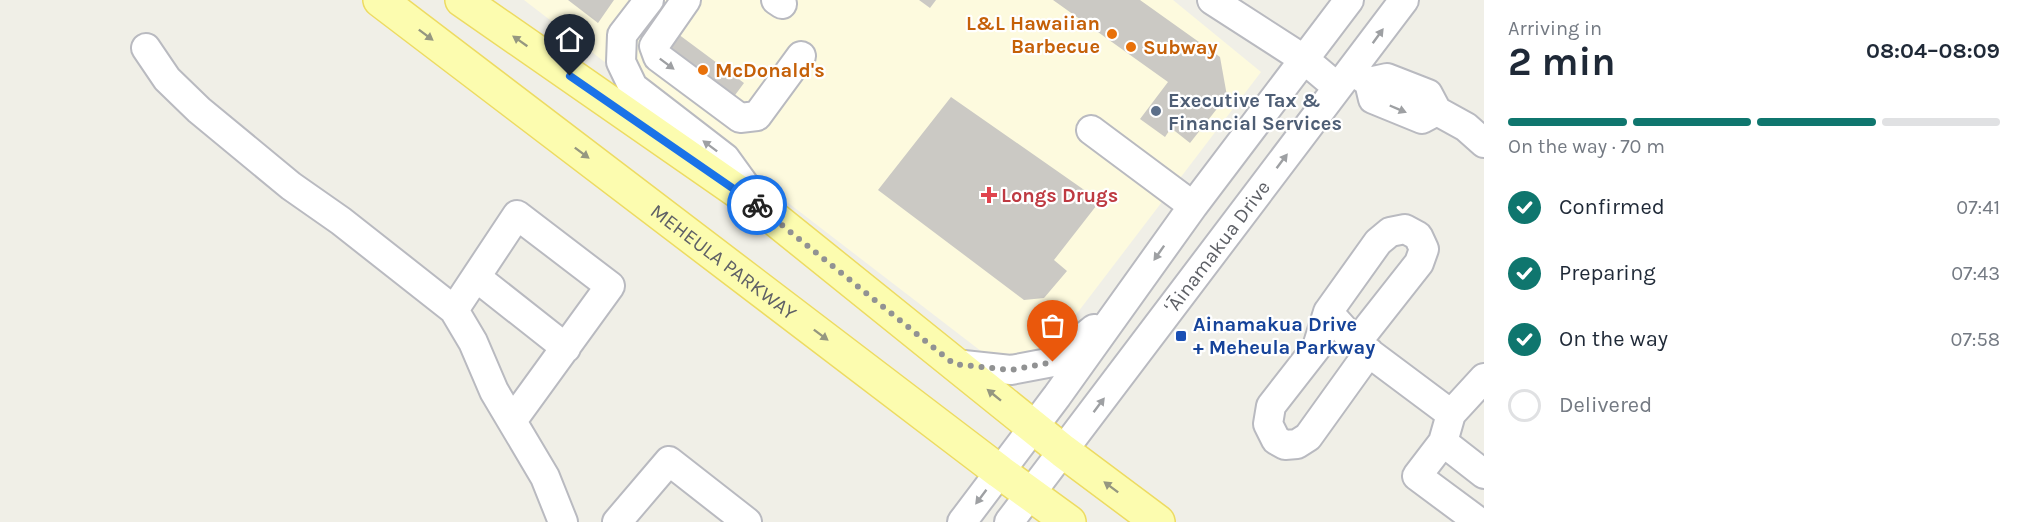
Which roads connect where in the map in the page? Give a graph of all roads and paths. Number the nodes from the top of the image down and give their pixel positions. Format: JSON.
{"nodes":[{"id":1,"x":380,"y":0,"type":"edge"},
{"id":2,"x":462,"y":0,"type":"edge"},
{"id":3,"x":649,"y":0,"type":"edge"},
{"id":4,"x":686,"y":0,"type":"edge"},
{"id":5,"x":1212,"y":0,"type":"edge"},
{"id":6,"x":1349,"y":0,"type":"edge"},
{"id":7,"x":1404,"y":0,"type":"edge"},
{"id":8,"x":146,"y":48,"type":"dead end"},
{"id":9,"x":801,"y":56,"type":"dead end"},
{"id":10,"x":1305,"y":60,"type":"junction"},
{"id":11,"x":1353,"y":80,"type":"junction"},
{"id":12,"x":1091,"y":130,"type":"dead end"},
{"id":13,"x":1484,"y":143,"type":"edge"},
{"id":14,"x":1192,"y":206,"type":"junction"},
{"id":15,"x":760,"y":207,"type":"junction"},
{"id":16,"x":476,"y":277,"type":"junction"},
{"id":17,"x":454,"y":310,"type":"junction"},
{"id":18,"x":1120,"y":310,"type":"junction"},
{"id":19,"x":1328,"y":312,"type":"junction"},
{"id":20,"x":566,"y":348,"type":"junction"},
{"id":21,"x":1362,"y":348,"type":"junction"},
{"id":22,"x":954,"y":364,"type":"junction"},
{"id":23,"x":1484,"y":378,"type":"edge"},
{"id":24,"x":1451,"y":414,"type":"junction"},
{"id":25,"x":513,"y":421,"type":"junction"},
{"id":26,"x":1033,"y":427,"type":"junction"},
{"id":27,"x":1443,"y":442,"type":"junction"},
{"id":28,"x":1063,"y":451,"type":"junction"},
{"id":29,"x":1000,"y":472,"type":"junction"},
{"id":30,"x":1484,"y":474,"type":"edge"},
{"id":31,"x":1030,"y":495,"type":"junction"},
{"id":32,"x":563,"y":522,"type":"edge"},
{"id":33,"x":617,"y":522,"type":"edge"},
{"id":34,"x":747,"y":522,"type":"edge"},
{"id":35,"x":962,"y":522,"type":"edge"},
{"id":36,"x":1009,"y":522,"type":"edge"},
{"id":37,"x":1069,"y":522,"type":"edge"},
{"id":38,"x":1158,"y":522,"type":"edge"},
{"id":39,"x":1479,"y":522,"type":"edge"}],
"edges":[{"from":1,"to":29,"type":"main road","name":"MEHEULA PARKWAY","one_way":true},
{"from":15,"to":2,"type":"main road","one_way":true},
{"from":15,"to":3,"type":"street","one_way":true},
{"from":4,"to":9,"type":"street","one_way":true},
{"from":5,"to":10,"type":"street"},
{"from":6,"to":10,"type":"street"},
{"from":11,"to":7,"type":"street","name":"ʻĀinamakua Drive","one_way":true},
{"from":8,"to":17,"type":"street"},
{"from":10,"to":11,"type":"street"},
{"from":10,"to":14,"type":"street"},
{"from":11,"to":13,"type":"street"},
{"from":28,"to":11,"type":"street","name":"ʻĀinamakua Drive","one_way":true},
{"from":12,"to":14,"type":"street"},
{"from":14,"to":18,"type":"street","one_way":true},
{"from":15,"to":22,"type":"main road"},
{"from":16,"to":17,"type":"street"},
{"from":16,"to":20,"type":"street"},
{"from":16,"to":20,"type":"street"},
{"from":17,"to":25,"type":"street"},
{"from":18,"to":22,"type":"street"},
{"from":18,"to":26,"type":"street"},
{"from":19,"to":21,"type":"street"},
{"from":19,"to":21,"type":"street"},
{"from":19,"to":21,"type":"street"},
{"from":20,"to":25,"type":"street"},
{"from":21,"to":24,"type":"street"},
{"from":26,"to":22,"type":"main road","one_way":true},
{"from":23,"to":24,"type":"street"},
{"from":24,"to":27,"type":"street"},
{"from":25,"to":32,"type":"street"},
{"from":26,"to":28,"type":"main road"},
{"from":26,"to":29,"type":"street"},
{"from":27,"to":30,"type":"street"},
{"from":27,"to":39,"type":"street"},
{"from":28,"to":31,"type":"street","name":"ʻĀinamakua Drive"},
{"from":38,"to":28,"type":"main road","one_way":true},
{"from":29,"to":31,"type":"main road","name":"MEHEULA PARKWAY"},
{"from":29,"to":35,"type":"street","one_way":true},
{"from":31,"to":36,"type":"street","name":"ʻĀinamakua Drive"},
{"from":31,"to":37,"type":"main road","name":"MEHEULA PARKWAY"},
{"from":33,"to":34,"type":"street"}]}
